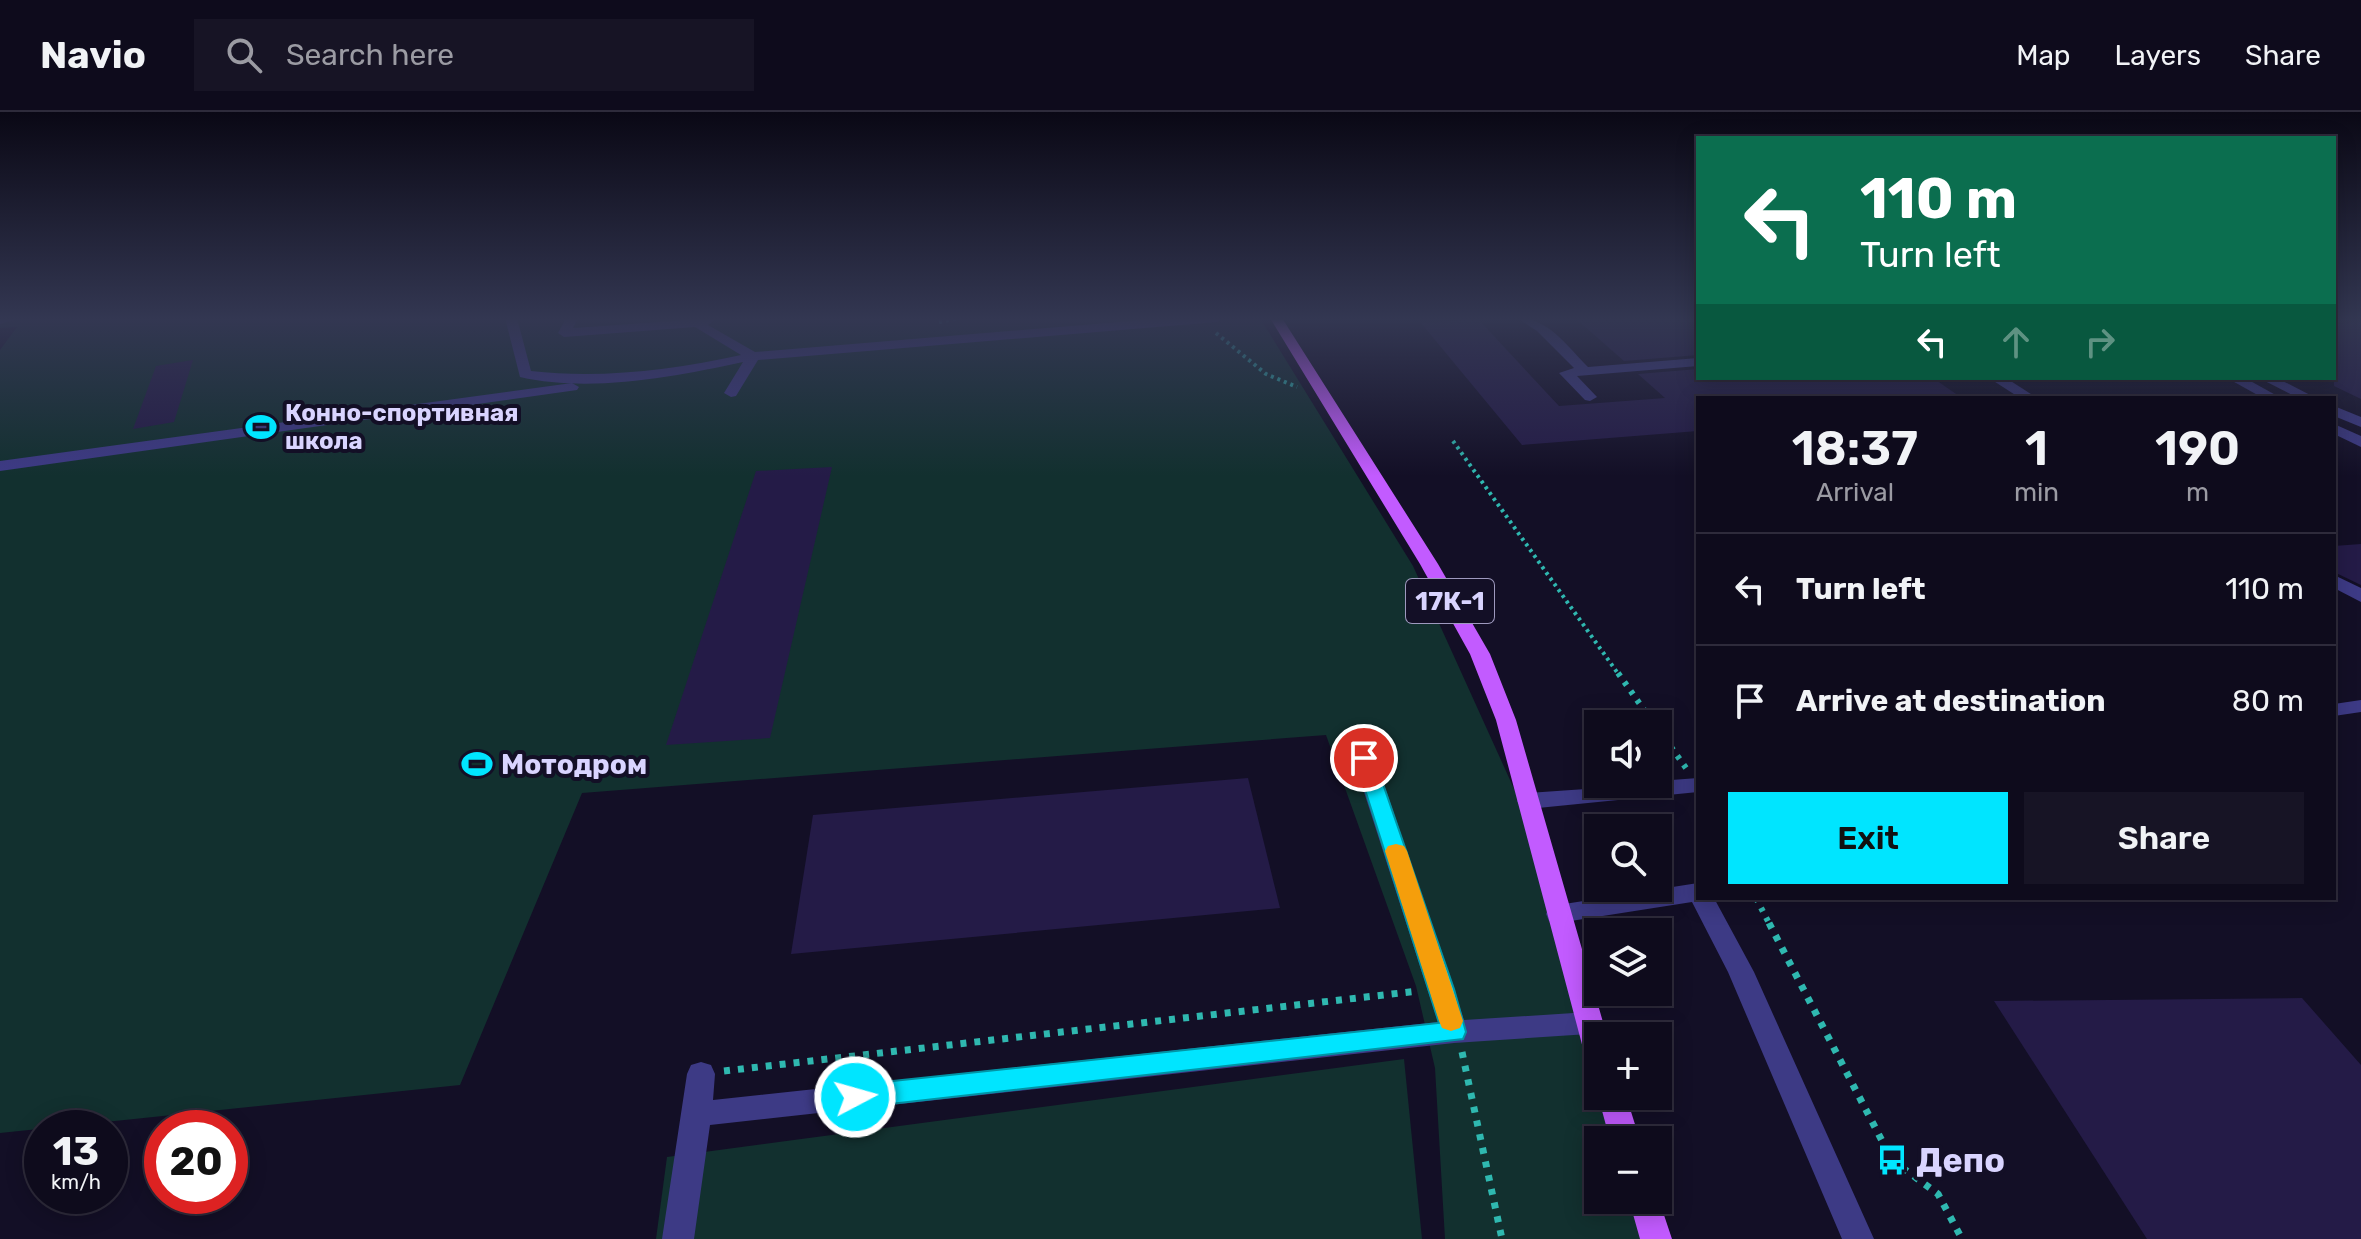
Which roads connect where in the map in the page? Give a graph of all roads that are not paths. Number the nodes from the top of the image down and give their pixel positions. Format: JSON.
{"nodes":[{"id":1,"x":524,"y":371,"type":"edge"},
{"id":2,"x":686,"y":371,"type":"edge"},
{"id":3,"x":744,"y":371,"type":"edge"},
{"id":4,"x":1308,"y":371,"type":"edge"},
{"id":5,"x":1584,"y":371,"type":"joint"},
{"id":6,"x":1589,"y":371,"type":"edge"},
{"id":7,"x":675,"y":373,"type":"junction"},
{"id":8,"x":1999,"y":380,"type":"edge"},
{"id":9,"x":2238,"y":380,"type":"edge"},
{"id":10,"x":2270,"y":380,"type":"edge"},
{"id":11,"x":731,"y":393,"type":"dead end"},
{"id":12,"x":2027,"y":396,"type":"edge"},
{"id":13,"x":2270,"y":396,"type":"edge"},
{"id":14,"x":2305,"y":396,"type":"edge"},
{"id":15,"x":1590,"y":397,"type":"dead end"},
{"id":16,"x":2336,"y":411,"type":"edge"},
{"id":17,"x":2361,"y":423,"type":"edge"},
{"id":18,"x":2336,"y":429,"type":"edge"},
{"id":19,"x":2361,"y":442,"type":"edge"},
{"id":20,"x":0,"y":466,"type":"edge"},
{"id":21,"x":2336,"y":581,"type":"edge"},
{"id":22,"x":2361,"y":596,"type":"edge"},
{"id":23,"x":2361,"y":706,"type":"edge"},
{"id":24,"x":2336,"y":710,"type":"edge"},
{"id":25,"x":1364,"y":758,"type":"dead end"},
{"id":26,"x":1693,"y":779,"type":"edge"},
{"id":27,"x":1528,"y":801,"type":"junction"},
{"id":28,"x":1696,"y":892,"type":"edge"},
{"id":29,"x":1703,"y":900,"type":"edge"},
{"id":30,"x":1558,"y":914,"type":"junction"},
{"id":31,"x":1589,"y":1022,"type":"edge"},
{"id":32,"x":1584,"y":1023,"type":"edge"},
{"id":33,"x":1454,"y":1032,"type":"junction"},
{"id":34,"x":701,"y":1074,"type":"road end"},
{"id":35,"x":697,"y":1114,"type":"junction"},
{"id":36,"x":1648,"y":1214,"type":"edge"},
{"id":37,"x":678,"y":1239,"type":"edge"},
{"id":38,"x":1656,"y":1239,"type":"edge"},
{"id":39,"x":1858,"y":1239,"type":"edge"}],
"edges":[{"from":1,"to":7,"type":"lane"},
{"from":2,"to":7,"type":"lane"},
{"from":3,"to":11,"type":"lane"},
{"from":4,"to":27,"type":"main road","number":"17К-1"},
{"from":5,"to":6,"type":"lane"},
{"from":5,"to":15,"type":"lane"},
{"from":7,"to":20,"type":"lane"},
{"from":8,"to":12,"type":"lane"},
{"from":9,"to":13,"type":"lane"},
{"from":10,"to":14,"type":"lane"},
{"from":16,"to":17,"type":"lane"},
{"from":18,"to":19,"type":"lane"},
{"from":21,"to":22,"type":"lane"},
{"from":23,"to":24,"type":"lane"},
{"from":25,"to":33,"type":"lane"},
{"from":26,"to":27,"type":"lane"},
{"from":27,"to":30,"type":"main road","number":"17К-1"},
{"from":28,"to":30,"type":"lane"},
{"from":29,"to":39,"type":"lane"},
{"from":30,"to":31,"type":"main road","number":"17К-1"},
{"from":32,"to":33,"type":"lane"},
{"from":33,"to":35,"type":"lane"},
{"from":34,"to":35,"type":"lane"},
{"from":35,"to":37,"type":"lane"},
{"from":36,"to":38,"type":"main road"}]}
